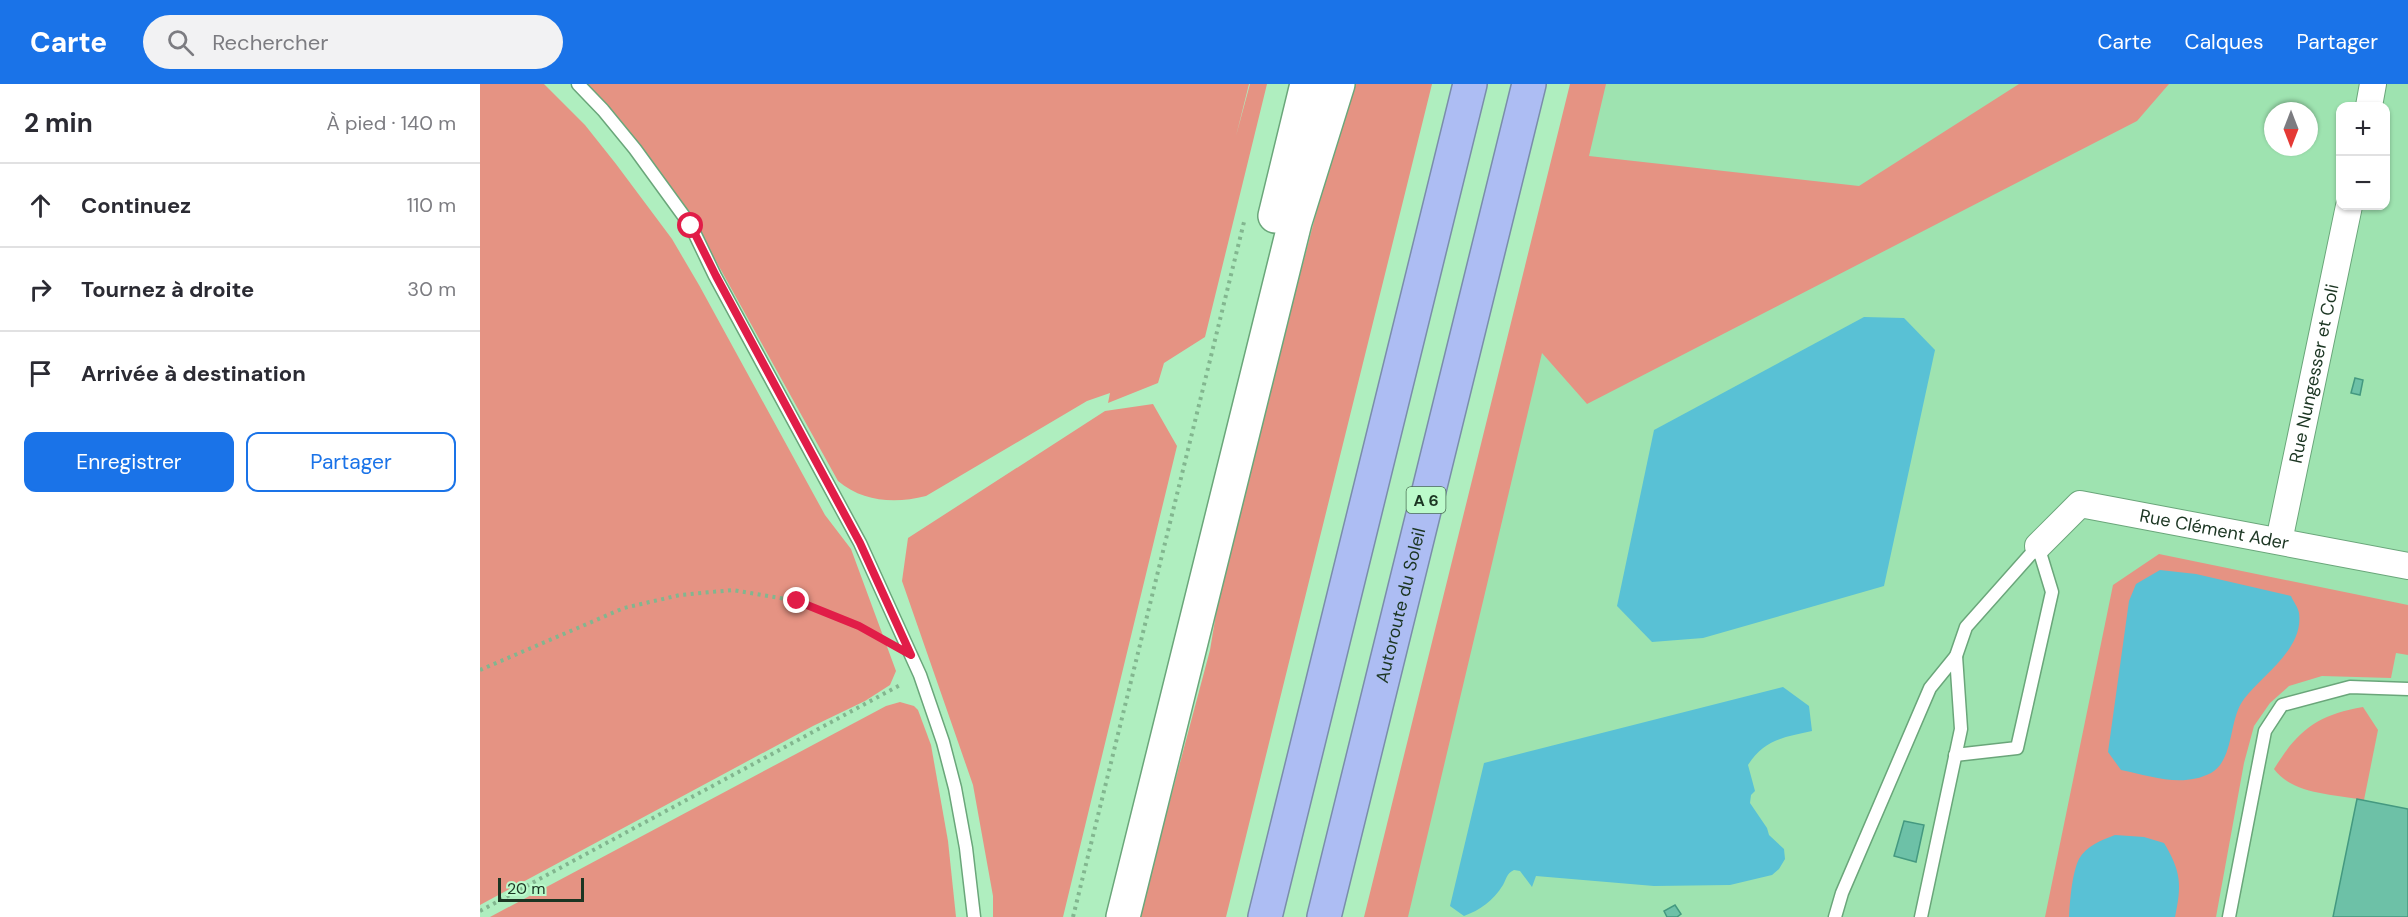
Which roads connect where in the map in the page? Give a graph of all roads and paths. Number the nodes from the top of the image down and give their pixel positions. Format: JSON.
{"nodes":[{"id":1,"x":578,"y":84,"type":"edge"},
{"id":2,"x":1307,"y":84,"type":"edge"},
{"id":3,"x":1338,"y":84,"type":"edge"},
{"id":4,"x":1470,"y":84,"type":"edge"},
{"id":5,"x":1529,"y":84,"type":"edge"},
{"id":6,"x":2373,"y":84,"type":"edge"},
{"id":7,"x":2370,"y":102,"type":"edge"},
{"id":8,"x":2348,"y":210,"type":"edge"},
{"id":9,"x":1222,"y":313,"type":"dead end"},
{"id":10,"x":2279,"y":541,"type":"junction"},
{"id":11,"x":2038,"y":546,"type":"junction"},
{"id":12,"x":2408,"y":566,"type":"edge"},
{"id":13,"x":911,"y":655,"type":"junction"},
{"id":14,"x":1956,"y":656,"type":"junction"},
{"id":15,"x":480,"y":670,"type":"edge"},
{"id":16,"x":920,"y":675,"type":"junction"},
{"id":17,"x":2408,"y":689,"type":"edge"},
{"id":18,"x":1955,"y":755,"type":"junction"},
{"id":19,"x":480,"y":911,"type":"edge"},
{"id":20,"x":974,"y":917,"type":"edge"},
{"id":21,"x":1073,"y":917,"type":"edge"},
{"id":22,"x":1105,"y":917,"type":"edge"},
{"id":23,"x":1123,"y":917,"type":"edge"},
{"id":24,"x":1265,"y":917,"type":"edge"},
{"id":25,"x":1324,"y":917,"type":"edge"},
{"id":26,"x":1835,"y":917,"type":"edge"},
{"id":27,"x":1921,"y":917,"type":"edge"},
{"id":28,"x":2229,"y":917,"type":"edge"}],
"edges":[{"from":1,"to":13,"type":"lane"},
{"from":2,"to":22,"type":"main road"},
{"from":3,"to":23,"type":"main road"},
{"from":4,"to":24,"type":"highway"},
{"from":5,"to":25,"type":"highway","name":"Autoroute du Soleil","number":"A 6"},
{"from":6,"to":7,"type":"street"},
{"from":8,"to":10,"type":"street","name":"Rue Nungesser et Coli"},
{"from":9,"to":21,"type":"path"},
{"from":10,"to":11,"type":"street","name":"Rue Clément Ader"},
{"from":10,"to":12,"type":"street","name":"Rue Clément Ader"},
{"from":11,"to":14,"type":"lane"},
{"from":11,"to":18,"type":"lane"},
{"from":13,"to":15,"type":"path"},
{"from":13,"to":16,"type":"lane"},
{"from":14,"to":18,"type":"lane"},
{"from":14,"to":26,"type":"lane"},
{"from":16,"to":19,"type":"path"},
{"from":16,"to":20,"type":"lane"},
{"from":17,"to":28,"type":"lane"},
{"from":18,"to":27,"type":"lane"}]}
